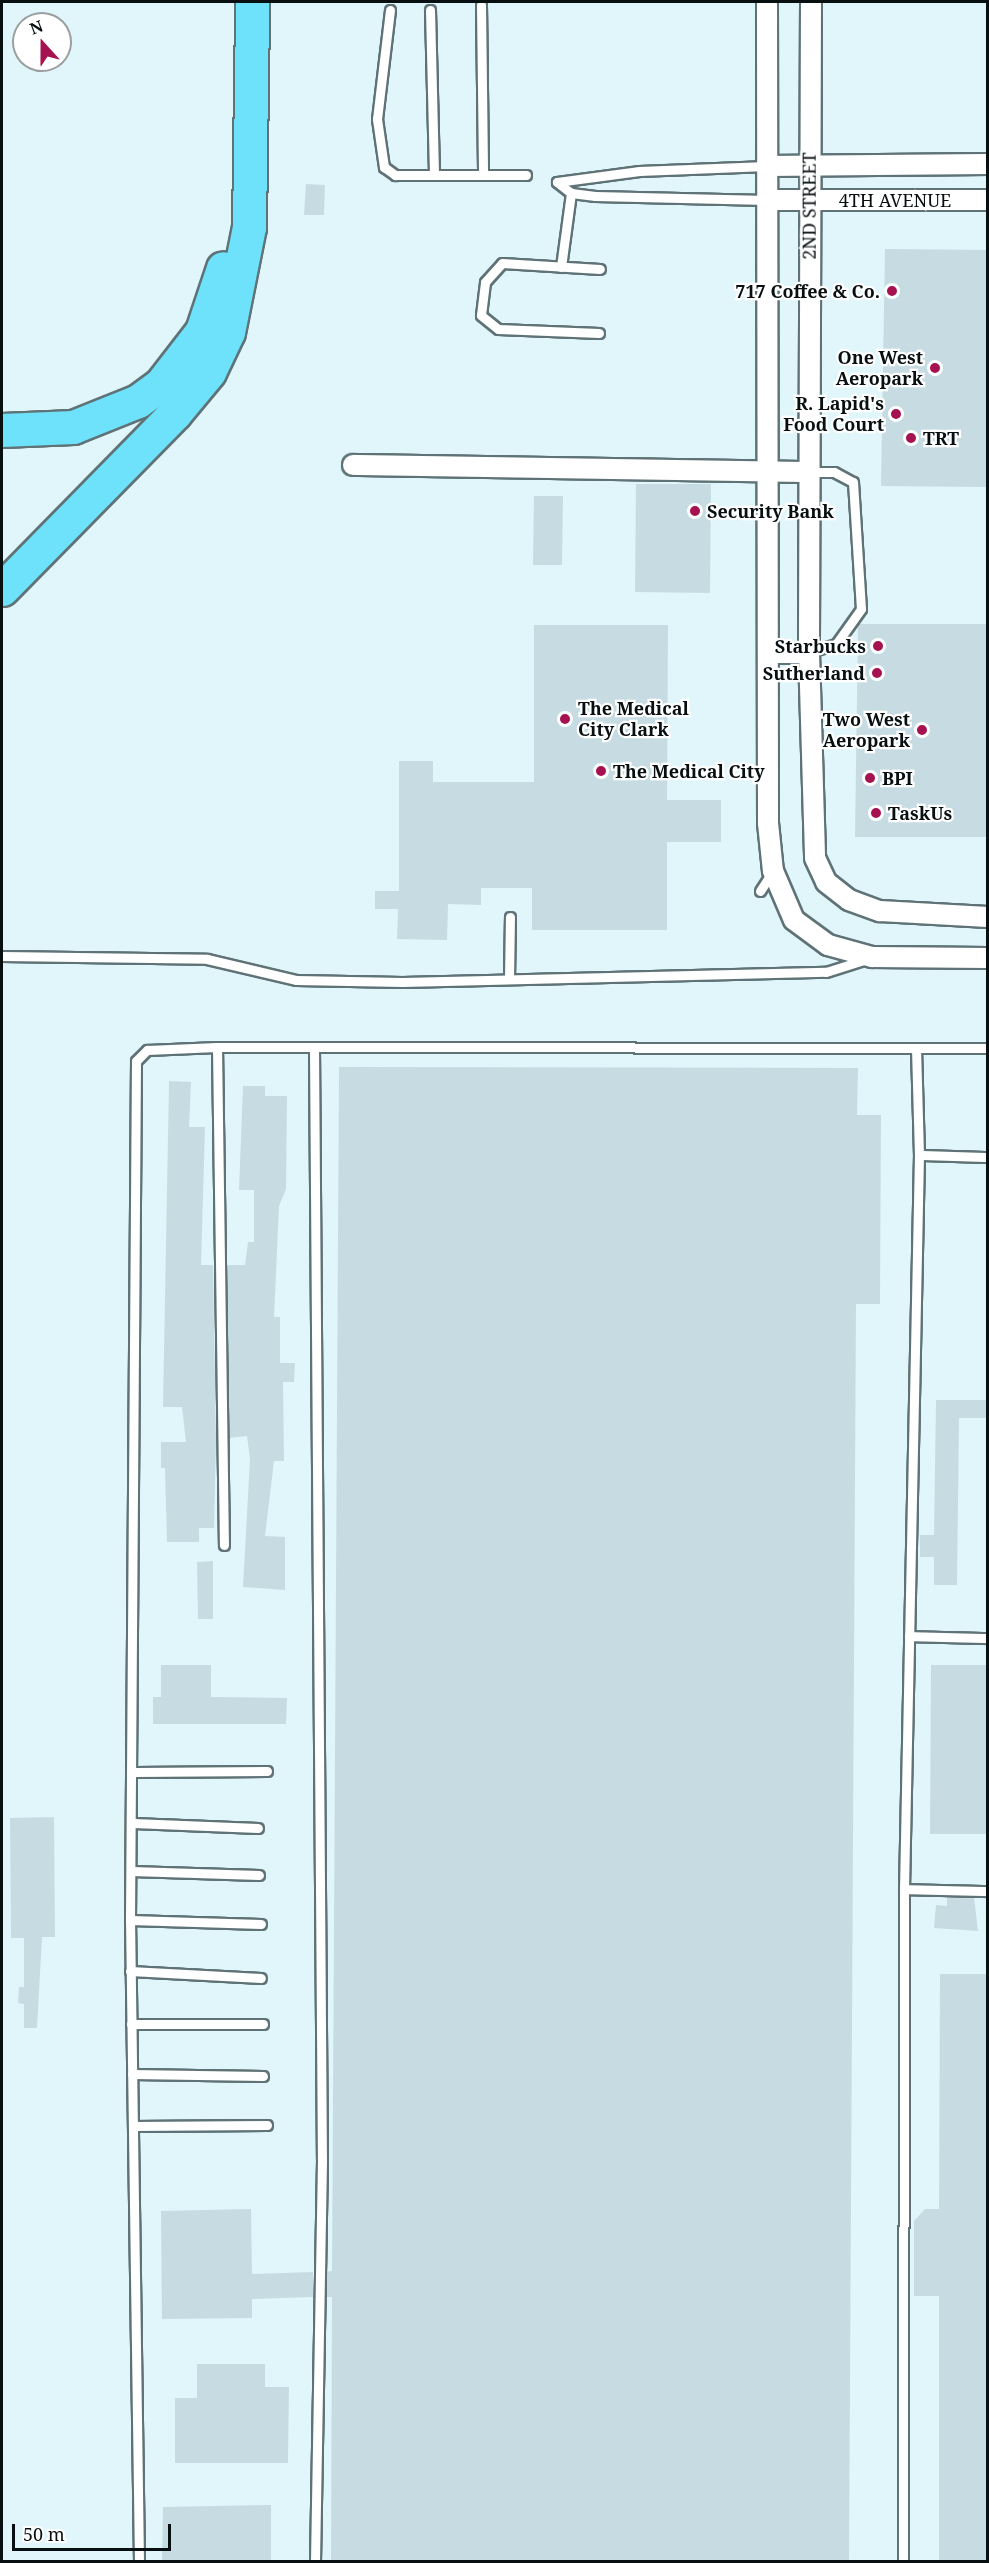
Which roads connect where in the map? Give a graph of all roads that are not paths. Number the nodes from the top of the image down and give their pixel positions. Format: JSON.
{"nodes":[{"id":1,"x":232,"y":2,"type":"edge"},
{"id":2,"x":252,"y":2,"type":"edge"},
{"id":3,"x":767,"y":2,"type":"edge"},
{"id":4,"x":811,"y":2,"type":"edge"},
{"id":5,"x":481,"y":5,"type":"dead end"},
{"id":6,"x":390,"y":10,"type":"dead end"},
{"id":7,"x":430,"y":10,"type":"dead end"},
{"id":8,"x":987,"y":164,"type":"edge"},
{"id":9,"x":810,"y":165,"type":"junction"},
{"id":10,"x":767,"y":166,"type":"junction"},
{"id":11,"x":434,"y":175,"type":"junction"},
{"id":12,"x":483,"y":175,"type":"junction"},
{"id":13,"x":526,"y":175,"type":"dead end"},
{"id":14,"x":590,"y":177,"type":"junction"},
{"id":15,"x":571,"y":193,"type":"junction"},
{"id":16,"x":595,"y":196,"type":"junction"},
{"id":17,"x":767,"y":200,"type":"junction"},
{"id":18,"x":809,"y":200,"type":"junction"},
{"id":19,"x":987,"y":200,"type":"edge"},
{"id":20,"x":561,"y":267,"type":"junction"},
{"id":21,"x":600,"y":269,"type":"dead end"},
{"id":22,"x":598,"y":333,"type":"dead end"},
{"id":23,"x":2,"y":430,"type":"edge"},
{"id":24,"x":353,"y":465,"type":"dead end"},
{"id":25,"x":767,"y":472,"type":"junction"},
{"id":26,"x":809,"y":472,"type":"junction"},
{"id":27,"x":2,"y":589,"type":"edge"},
{"id":28,"x":809,"y":652,"type":"junction"},
{"id":29,"x":768,"y":653,"type":"junction"},
{"id":30,"x":773,"y":871,"type":"junction"},
{"id":31,"x":760,"y":891,"type":"dead end"},
{"id":32,"x":510,"y":917,"type":"dead end"},
{"id":33,"x":987,"y":917,"type":"edge"},
{"id":34,"x":2,"y":956,"type":"edge"},
{"id":35,"x":872,"y":957,"type":"junction"},
{"id":36,"x":987,"y":958,"type":"edge"},
{"id":37,"x":509,"y":979,"type":"junction"},
{"id":38,"x":217,"y":1047,"type":"junction"},
{"id":39,"x":314,"y":1048,"type":"junction"},
{"id":40,"x":987,"y":1048,"type":"edge"},
{"id":41,"x":916,"y":1050,"type":"junction"},
{"id":42,"x":919,"y":1155,"type":"junction"},
{"id":43,"x":987,"y":1157,"type":"edge"},
{"id":44,"x":224,"y":1545,"type":"dead end"},
{"id":45,"x":909,"y":1636,"type":"junction"},
{"id":46,"x":987,"y":1638,"type":"edge"},
{"id":47,"x":267,"y":1771,"type":"dead end"},
{"id":48,"x":135,"y":1772,"type":"junction"},
{"id":49,"x":133,"y":1823,"type":"junction"},
{"id":50,"x":258,"y":1828,"type":"dead end"},
{"id":51,"x":131,"y":1872,"type":"junction"},
{"id":52,"x":259,"y":1875,"type":"dead end"},
{"id":53,"x":904,"y":1889,"type":"junction"},
{"id":54,"x":987,"y":1891,"type":"edge"},
{"id":55,"x":130,"y":1920,"type":"junction"},
{"id":56,"x":261,"y":1924,"type":"dead end"},
{"id":57,"x":130,"y":1971,"type":"junction"},
{"id":58,"x":261,"y":1978,"type":"dead end"},
{"id":59,"x":131,"y":2024,"type":"junction"},
{"id":60,"x":263,"y":2024,"type":"dead end"},
{"id":61,"x":132,"y":2074,"type":"junction"},
{"id":62,"x":263,"y":2076,"type":"dead end"},
{"id":63,"x":133,"y":2126,"type":"junction"},
{"id":64,"x":267,"y":2126,"type":"dead end"},
{"id":65,"x":139,"y":2562,"type":"edge"},
{"id":66,"x":315,"y":2562,"type":"edge"},
{"id":67,"x":903,"y":2562,"type":"edge"}],
"edges":[{"from":1,"to":23,"type":"highway"},
{"from":2,"to":27,"type":"highway"},
{"from":3,"to":10,"type":"street"},
{"from":4,"to":9,"type":"street","name":"2ND STREET"},
{"from":5,"to":12,"type":"lane"},
{"from":6,"to":11,"type":"lane"},
{"from":7,"to":11,"type":"lane"},
{"from":8,"to":9,"type":"street","name":"4TH AVENUE"},
{"from":9,"to":10,"type":"street","name":"4TH AVENUE"},
{"from":9,"to":18,"type":"street","name":"2ND STREET"},
{"from":10,"to":14,"type":"lane"},
{"from":10,"to":17,"type":"street"},
{"from":11,"to":12,"type":"lane"},
{"from":12,"to":13,"type":"lane"},
{"from":14,"to":15,"type":"lane"},
{"from":14,"to":16,"type":"lane"},
{"from":15,"to":16,"type":"lane"},
{"from":15,"to":20,"type":"lane"},
{"from":16,"to":17,"type":"lane"},
{"from":17,"to":18,"type":"street","name":"4TH AVENUE"},
{"from":17,"to":25,"type":"street"},
{"from":18,"to":19,"type":"street","name":"4TH AVENUE"},
{"from":18,"to":26,"type":"street","name":"2ND STREET"},
{"from":20,"to":21,"type":"lane"},
{"from":20,"to":22,"type":"lane"},
{"from":24,"to":25,"type":"street"},
{"from":25,"to":26,"type":"street"},
{"from":25,"to":29,"type":"street"},
{"from":26,"to":28,"type":"street","name":"2ND STREET"},
{"from":26,"to":28,"type":"lane"},
{"from":28,"to":29,"type":"street"},
{"from":28,"to":33,"type":"street","name":"2ND STREET"},
{"from":29,"to":30,"type":"street"},
{"from":30,"to":31,"type":"lane"},
{"from":30,"to":35,"type":"street"},
{"from":32,"to":37,"type":"lane"},
{"from":34,"to":37,"type":"lane"},
{"from":35,"to":36,"type":"street"},
{"from":35,"to":37,"type":"lane"},
{"from":38,"to":39,"type":"lane"},
{"from":38,"to":44,"type":"lane"},
{"from":38,"to":48,"type":"lane"},
{"from":39,"to":41,"type":"lane"},
{"from":39,"to":66,"type":"lane"},
{"from":40,"to":41,"type":"lane"},
{"from":41,"to":42,"type":"lane"},
{"from":42,"to":43,"type":"lane"},
{"from":42,"to":45,"type":"lane"},
{"from":45,"to":46,"type":"lane"},
{"from":45,"to":53,"type":"lane"},
{"from":47,"to":48,"type":"lane"},
{"from":48,"to":49,"type":"lane"},
{"from":49,"to":50,"type":"lane"},
{"from":49,"to":51,"type":"lane"},
{"from":51,"to":52,"type":"lane"},
{"from":51,"to":55,"type":"lane"},
{"from":53,"to":54,"type":"lane"},
{"from":53,"to":67,"type":"lane"},
{"from":55,"to":56,"type":"lane"},
{"from":55,"to":57,"type":"lane"},
{"from":57,"to":58,"type":"lane"},
{"from":57,"to":59,"type":"lane"},
{"from":59,"to":60,"type":"lane"},
{"from":59,"to":61,"type":"lane"},
{"from":61,"to":62,"type":"lane"},
{"from":61,"to":63,"type":"lane"},
{"from":63,"to":64,"type":"lane"},
{"from":63,"to":65,"type":"lane"}]}
